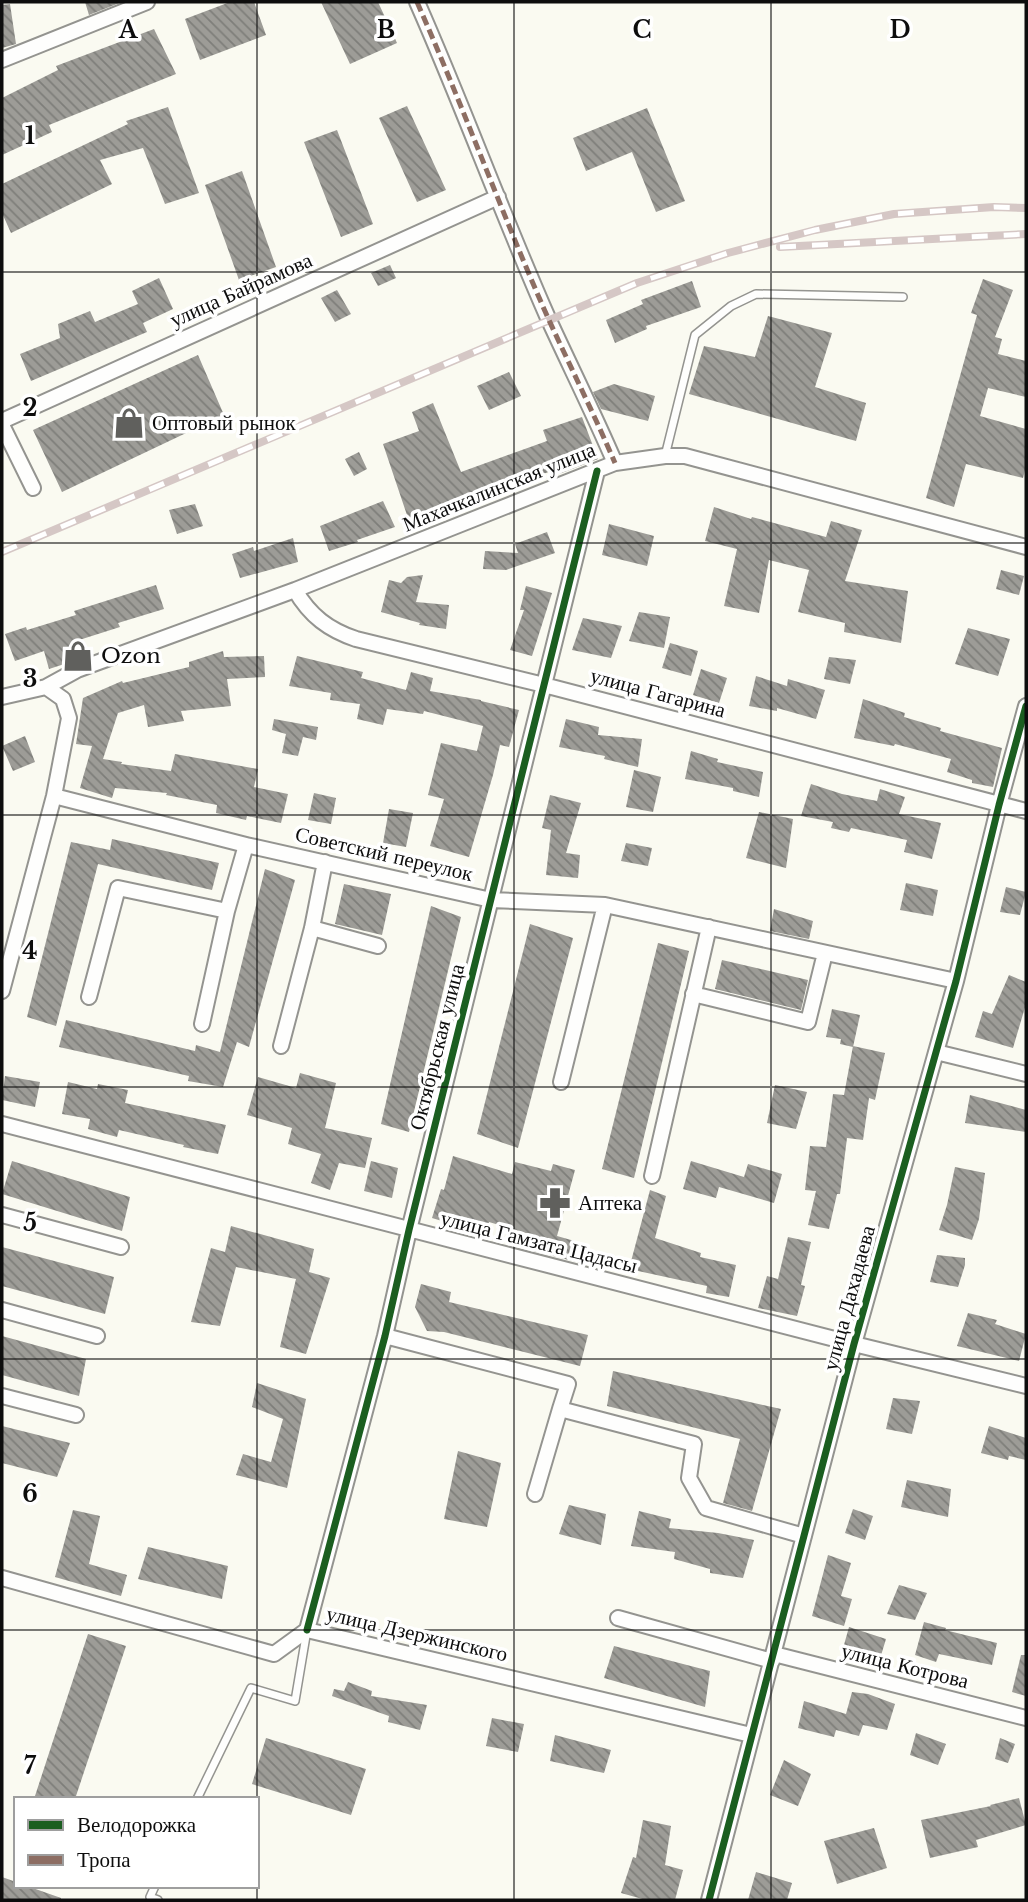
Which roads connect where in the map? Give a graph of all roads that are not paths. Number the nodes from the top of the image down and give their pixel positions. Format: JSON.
{"nodes":[{"id":1,"x":147,"y":2,"type":"edge"},
{"id":2,"x":417,"y":2,"type":"edge"},
{"id":3,"x":2,"y":61,"type":"edge"},
{"id":4,"x":498,"y":197,"type":"junction"},
{"id":5,"x":904,"y":297,"type":"dead end"},
{"id":6,"x":2,"y":423,"type":"edge"},
{"id":7,"x":664,"y":456,"type":"junction"},
{"id":8,"x":615,"y":463,"type":"junction"},
{"id":9,"x":597,"y":471,"type":"junction"},
{"id":10,"x":33,"y":488,"type":"dead end"},
{"id":11,"x":1026,"y":547,"type":"edge"},
{"id":12,"x":295,"y":590,"type":"junction"},
{"id":13,"x":544,"y":685,"type":"junction"},
{"id":14,"x":46,"y":687,"type":"junction"},
{"id":15,"x":2,"y":697,"type":"edge"},
{"id":16,"x":1026,"y":706,"type":"edge"},
{"id":17,"x":54,"y":796,"type":"junction"},
{"id":18,"x":999,"y":805,"type":"junction"},
{"id":19,"x":1026,"y":811,"type":"edge"},
{"id":20,"x":246,"y":845,"type":"junction"},
{"id":21,"x":325,"y":862,"type":"junction"},
{"id":22,"x":491,"y":900,"type":"junction"},
{"id":23,"x":605,"y":905,"type":"junction"},
{"id":24,"x":227,"y":911,"type":"junction"},
{"id":25,"x":709,"y":927,"type":"junction"},
{"id":26,"x":312,"y":928,"type":"junction"},
{"id":27,"x":378,"y":946,"type":"dead end"},
{"id":28,"x":825,"y":953,"type":"junction"},
{"id":29,"x":956,"y":981,"type":"junction"},
{"id":30,"x":2,"y":991,"type":"edge"},
{"id":31,"x":694,"y":994,"type":"junction"},
{"id":32,"x":89,"y":998,"type":"dead end"},
{"id":33,"x":202,"y":1024,"type":"dead end"},
{"id":34,"x":281,"y":1046,"type":"dead end"},
{"id":35,"x":936,"y":1052,"type":"junction"},
{"id":36,"x":1026,"y":1074,"type":"edge"},
{"id":37,"x":561,"y":1082,"type":"dead end"},
{"id":38,"x":2,"y":1124,"type":"edge"},
{"id":39,"x":652,"y":1176,"type":"dead end"},
{"id":40,"x":2,"y":1215,"type":"edge"},
{"id":41,"x":409,"y":1230,"type":"junction"},
{"id":42,"x":121,"y":1247,"type":"dead end"},
{"id":43,"x":2,"y":1310,"type":"edge"},
{"id":44,"x":97,"y":1336,"type":"dead end"},
{"id":45,"x":385,"y":1336,"type":"junction"},
{"id":46,"x":854,"y":1345,"type":"junction"},
{"id":47,"x":1026,"y":1386,"type":"edge"},
{"id":48,"x":2,"y":1396,"type":"edge"},
{"id":49,"x":560,"y":1409,"type":"junction"},
{"id":50,"x":76,"y":1415,"type":"dead end"},
{"id":51,"x":535,"y":1494,"type":"dead end"},
{"id":52,"x":804,"y":1536,"type":"junction"},
{"id":53,"x":2,"y":1578,"type":"edge"},
{"id":54,"x":618,"y":1618,"type":"dead end"},
{"id":55,"x":307,"y":1629,"type":"junction"},
{"id":56,"x":773,"y":1658,"type":"junction"},
{"id":57,"x":1026,"y":1718,"type":"edge"},
{"id":58,"x":751,"y":1735,"type":"junction"},
{"id":59,"x":198,"y":1797,"type":"edge"},
{"id":60,"x":154,"y":1888,"type":"edge"},
{"id":61,"x":158,"y":1900,"type":"edge"},
{"id":62,"x":709,"y":1900,"type":"edge"}],
"edges":[{"from":1,"to":3,"type":"street"},
{"from":2,"to":4,"type":"street"},
{"from":4,"to":6,"type":"street","name":"улица Байрамова"},
{"from":4,"to":8,"type":"street"},
{"from":5,"to":7,"type":"lane"},
{"from":6,"to":10,"type":"street"},
{"from":7,"to":8,"type":"street","name":"Махачкалинская улица"},
{"from":7,"to":11,"type":"street","name":"Махачкалинская улица"},
{"from":8,"to":9,"type":"street","name":"Махачкалинская улица"},
{"from":9,"to":12,"type":"street","name":"Махачкалинская улица"},
{"from":9,"to":13,"type":"street","name":"Октябрьская улица"},
{"from":12,"to":13,"type":"street","name":"улица Гагарина"},
{"from":12,"to":14,"type":"street","name":"Махачкалинская улица"},
{"from":13,"to":18,"type":"street","name":"улица Гагарина"},
{"from":13,"to":22,"type":"street","name":"Октябрьская улица"},
{"from":14,"to":15,"type":"street","name":"Махачкалинская улица"},
{"from":14,"to":17,"type":"street"},
{"from":16,"to":18,"type":"street","name":"улица Дахадаева"},
{"from":17,"to":20,"type":"street","name":"Советский переулок"},
{"from":17,"to":30,"type":"street"},
{"from":18,"to":19,"type":"street","name":"улица Гагарина"},
{"from":18,"to":29,"type":"street","name":"улица Дахадаева"},
{"from":20,"to":21,"type":"street","name":"Советский переулок"},
{"from":20,"to":24,"type":"street"},
{"from":21,"to":22,"type":"street","name":"Советский переулок"},
{"from":21,"to":26,"type":"street"},
{"from":22,"to":23,"type":"street","name":"Советский переулок"},
{"from":22,"to":41,"type":"street","name":"Октябрьская улица"},
{"from":23,"to":25,"type":"street","name":"Советский переулок"},
{"from":23,"to":37,"type":"street"},
{"from":24,"to":32,"type":"street"},
{"from":24,"to":33,"type":"street"},
{"from":25,"to":28,"type":"street","name":"Советский переулок"},
{"from":25,"to":31,"type":"street"},
{"from":26,"to":27,"type":"street"},
{"from":26,"to":34,"type":"street"},
{"from":28,"to":29,"type":"street","name":"Советский переулок"},
{"from":28,"to":31,"type":"street"},
{"from":29,"to":35,"type":"street","name":"улица Дахадаева"},
{"from":31,"to":39,"type":"street"},
{"from":35,"to":36,"type":"street"},
{"from":35,"to":46,"type":"street","name":"улица Дахадаева"},
{"from":38,"to":41,"type":"street","name":"улица Гамзата Цадасы"},
{"from":40,"to":42,"type":"street"},
{"from":41,"to":45,"type":"street","name":"Октябрьская улица"},
{"from":41,"to":46,"type":"street","name":"улица Гамзата Цадасы"},
{"from":43,"to":44,"type":"street"},
{"from":45,"to":49,"type":"street"},
{"from":45,"to":55,"type":"street","name":"Октябрьская улица"},
{"from":46,"to":47,"type":"street","name":"улица Гамзата Цадасы"},
{"from":46,"to":52,"type":"street","name":"улица Дахадаева"},
{"from":48,"to":50,"type":"street"},
{"from":49,"to":51,"type":"street"},
{"from":49,"to":52,"type":"street"},
{"from":52,"to":56,"type":"street","name":"улица Дахадаева"},
{"from":53,"to":55,"type":"street","name":"улица Дзержинского"},
{"from":54,"to":56,"type":"street","name":"улица Котрова"},
{"from":55,"to":58,"type":"street","name":"улица Дзержинского"},
{"from":55,"to":59,"type":"lane"},
{"from":56,"to":57,"type":"street","name":"улица Котрова"},
{"from":56,"to":58,"type":"street","name":"улица Дахадаева"},
{"from":58,"to":62,"type":"street","name":"улица Дахадаева"},
{"from":60,"to":61,"type":"lane"}]}
